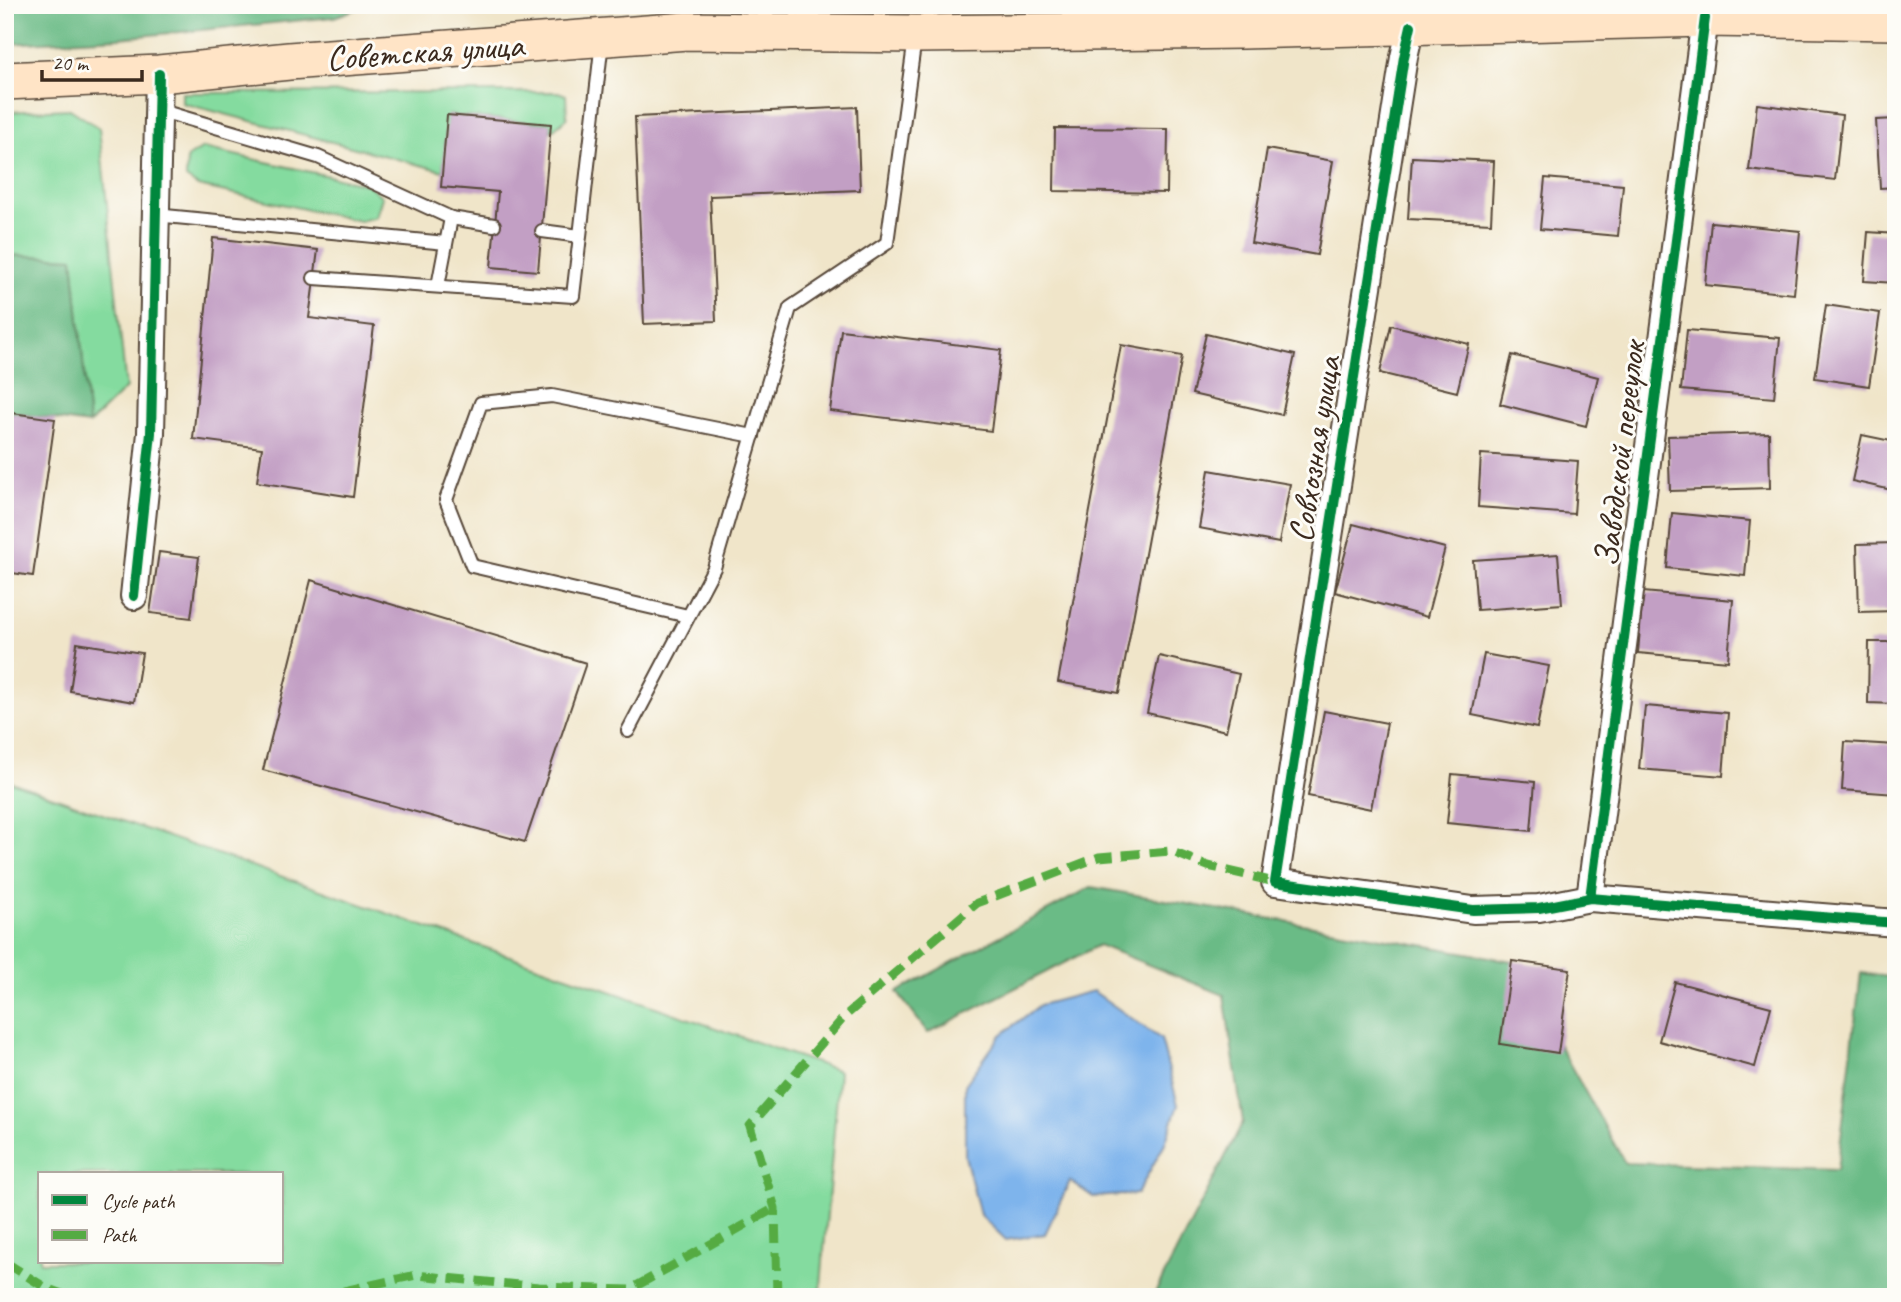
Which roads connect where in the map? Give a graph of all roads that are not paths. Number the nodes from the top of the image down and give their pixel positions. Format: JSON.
{"nodes":[{"id":1,"x":1704,"y":12,"type":"edge"},
{"id":2,"x":1112,"y":18,"type":"edge"},
{"id":3,"x":1896,"y":21,"type":"edge"},
{"id":4,"x":1411,"y":26,"type":"junction"},
{"id":5,"x":916,"y":34,"type":"junction"},
{"id":6,"x":602,"y":37,"type":"junction"},
{"id":7,"x":159,"y":74,"type":"junction"},
{"id":8,"x":5,"y":81,"type":"edge"},
{"id":9,"x":158,"y":110,"type":"junction"},
{"id":10,"x":155,"y":215,"type":"junction"},
{"id":11,"x":451,"y":218,"type":"junction"},
{"id":12,"x":494,"y":225,"type":"dead end"},
{"id":13,"x":542,"y":232,"type":"dead end"},
{"id":14,"x":580,"y":236,"type":"junction"},
{"id":15,"x":446,"y":243,"type":"junction"},
{"id":16,"x":314,"y":278,"type":"dead end"},
{"id":17,"x":438,"y":286,"type":"junction"},
{"id":18,"x":753,"y":436,"type":"junction"},
{"id":19,"x":134,"y":596,"type":"dead end"},
{"id":20,"x":688,"y":616,"type":"junction"},
{"id":21,"x":628,"y":731,"type":"dead end"},
{"id":22,"x":1590,"y":898,"type":"junction"},
{"id":23,"x":1896,"y":923,"type":"edge"}],
"edges":[{"from":1,"to":3,"type":"main road","name":"Советская улица"},
{"from":1,"to":4,"type":"main road","name":"Советская улица"},
{"from":1,"to":22,"type":"street","name":"Заводской переулок"},
{"from":2,"to":4,"type":"main road","name":"Советская улица"},
{"from":2,"to":5,"type":"main road","name":"Советская улица"},
{"from":4,"to":22,"type":"street","name":"Совхозная улица"},
{"from":5,"to":6,"type":"main road","name":"Советская улица"},
{"from":5,"to":18,"type":"lane"},
{"from":6,"to":7,"type":"main road","name":"Советская улица"},
{"from":6,"to":14,"type":"lane"},
{"from":7,"to":8,"type":"main road","name":"Советская улица"},
{"from":7,"to":9,"type":"street"},
{"from":9,"to":10,"type":"street"},
{"from":9,"to":11,"type":"lane"},
{"from":10,"to":15,"type":"lane"},
{"from":10,"to":19,"type":"street"},
{"from":11,"to":12,"type":"lane"},
{"from":11,"to":15,"type":"lane"},
{"from":13,"to":14,"type":"lane"},
{"from":14,"to":17,"type":"lane"},
{"from":15,"to":17,"type":"lane"},
{"from":16,"to":17,"type":"lane"},
{"from":18,"to":20,"type":"lane"},
{"from":18,"to":20,"type":"lane"},
{"from":20,"to":21,"type":"lane"},
{"from":22,"to":23,"type":"street"}]}
